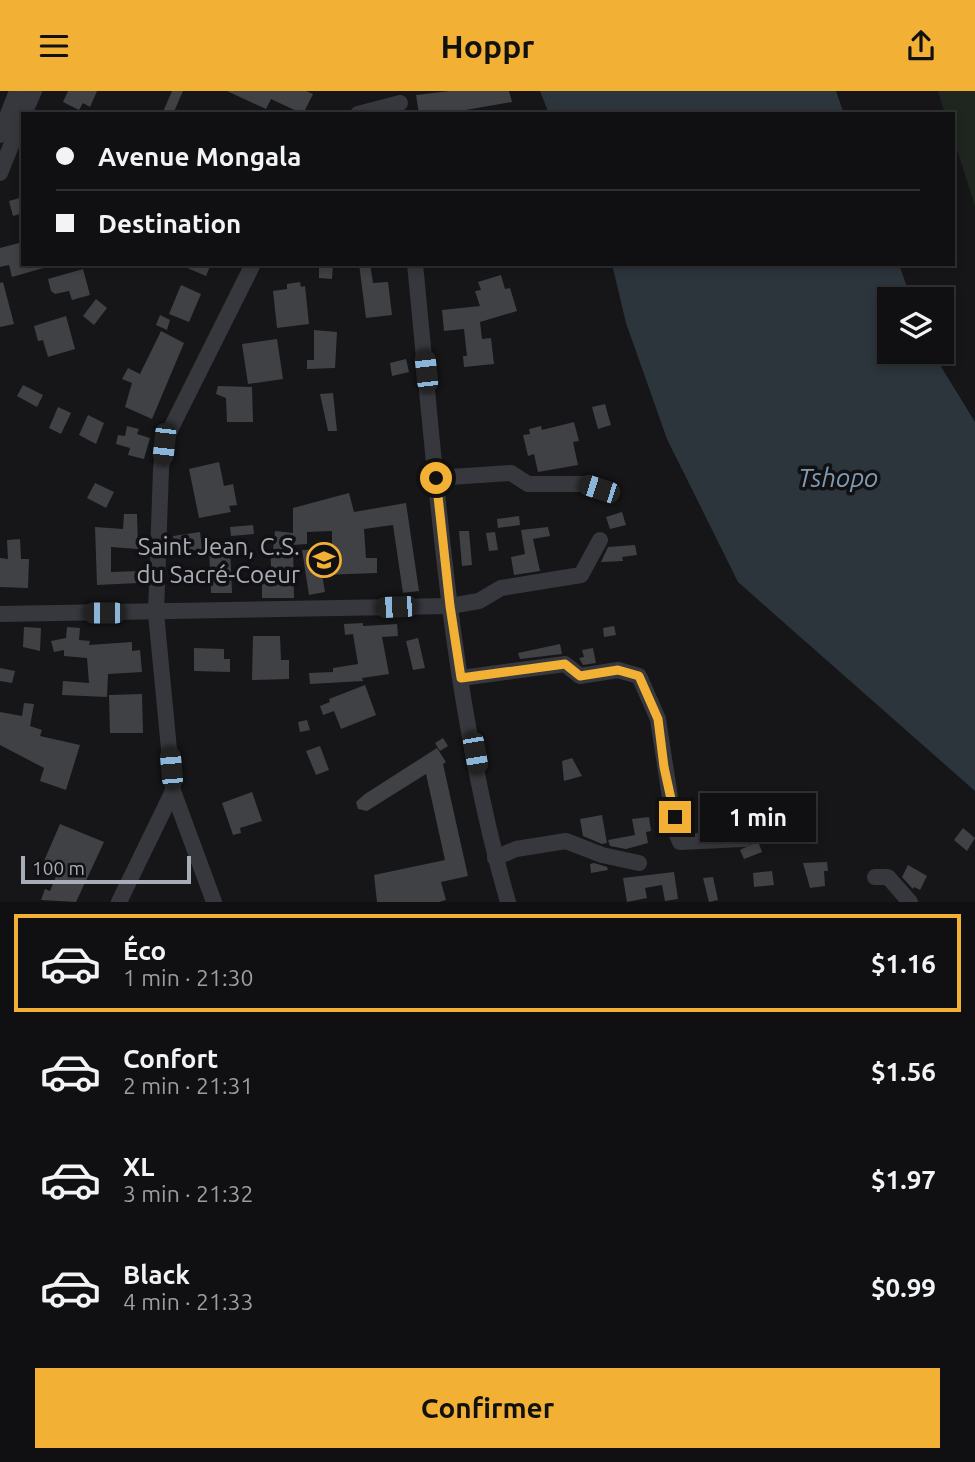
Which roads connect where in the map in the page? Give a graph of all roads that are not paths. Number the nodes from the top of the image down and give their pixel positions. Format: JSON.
{"nodes":[{"id":1,"x":34,"y":91,"type":"edge"},
{"id":2,"x":400,"y":103,"type":"edge"},
{"id":3,"x":21,"y":105,"type":"edge"},
{"id":4,"x":366,"y":112,"type":"edge"},
{"id":5,"x":0,"y":135,"type":"edge"},
{"id":6,"x":0,"y":173,"type":"edge"},
{"id":7,"x":252,"y":266,"type":"edge"},
{"id":8,"x":415,"y":266,"type":"edge"},
{"id":9,"x":436,"y":478,"type":"junction"},
{"id":10,"x":599,"y":489,"type":"dead end"},
{"id":11,"x":600,"y":540,"type":"dead end"},
{"id":12,"x":450,"y":606,"type":"junction"},
{"id":13,"x":156,"y":613,"type":"junction"},
{"id":14,"x":0,"y":614,"type":"edge"},
{"id":15,"x":461,"y":678,"type":"junction"},
{"id":16,"x":173,"y":791,"type":"junction"},
{"id":17,"x":744,"y":839,"type":"dead end"},
{"id":18,"x":495,"y":859,"type":"junction"},
{"id":19,"x":639,"y":863,"type":"dead end"},
{"id":20,"x":875,"y":877,"type":"dead end"},
{"id":21,"x":119,"y":902,"type":"edge"},
{"id":22,"x":214,"y":902,"type":"edge"},
{"id":23,"x":508,"y":902,"type":"edge"},
{"id":24,"x":909,"y":902,"type":"edge"}],
"edges":[{"from":1,"to":3,"type":"street"},
{"from":2,"to":4,"type":"street"},
{"from":3,"to":5,"type":"street"},
{"from":3,"to":6,"type":"street"},
{"from":7,"to":13,"type":"street"},
{"from":8,"to":9,"type":"street"},
{"from":9,"to":10,"type":"street"},
{"from":9,"to":12,"type":"street"},
{"from":11,"to":12,"type":"street"},
{"from":12,"to":13,"type":"street"},
{"from":12,"to":15,"type":"street"},
{"from":13,"to":14,"type":"street"},
{"from":13,"to":16,"type":"street"},
{"from":15,"to":17,"type":"street"},
{"from":15,"to":18,"type":"street"},
{"from":16,"to":21,"type":"street"},
{"from":16,"to":22,"type":"street"},
{"from":18,"to":19,"type":"street"},
{"from":18,"to":23,"type":"street"},
{"from":20,"to":24,"type":"street"}]}
